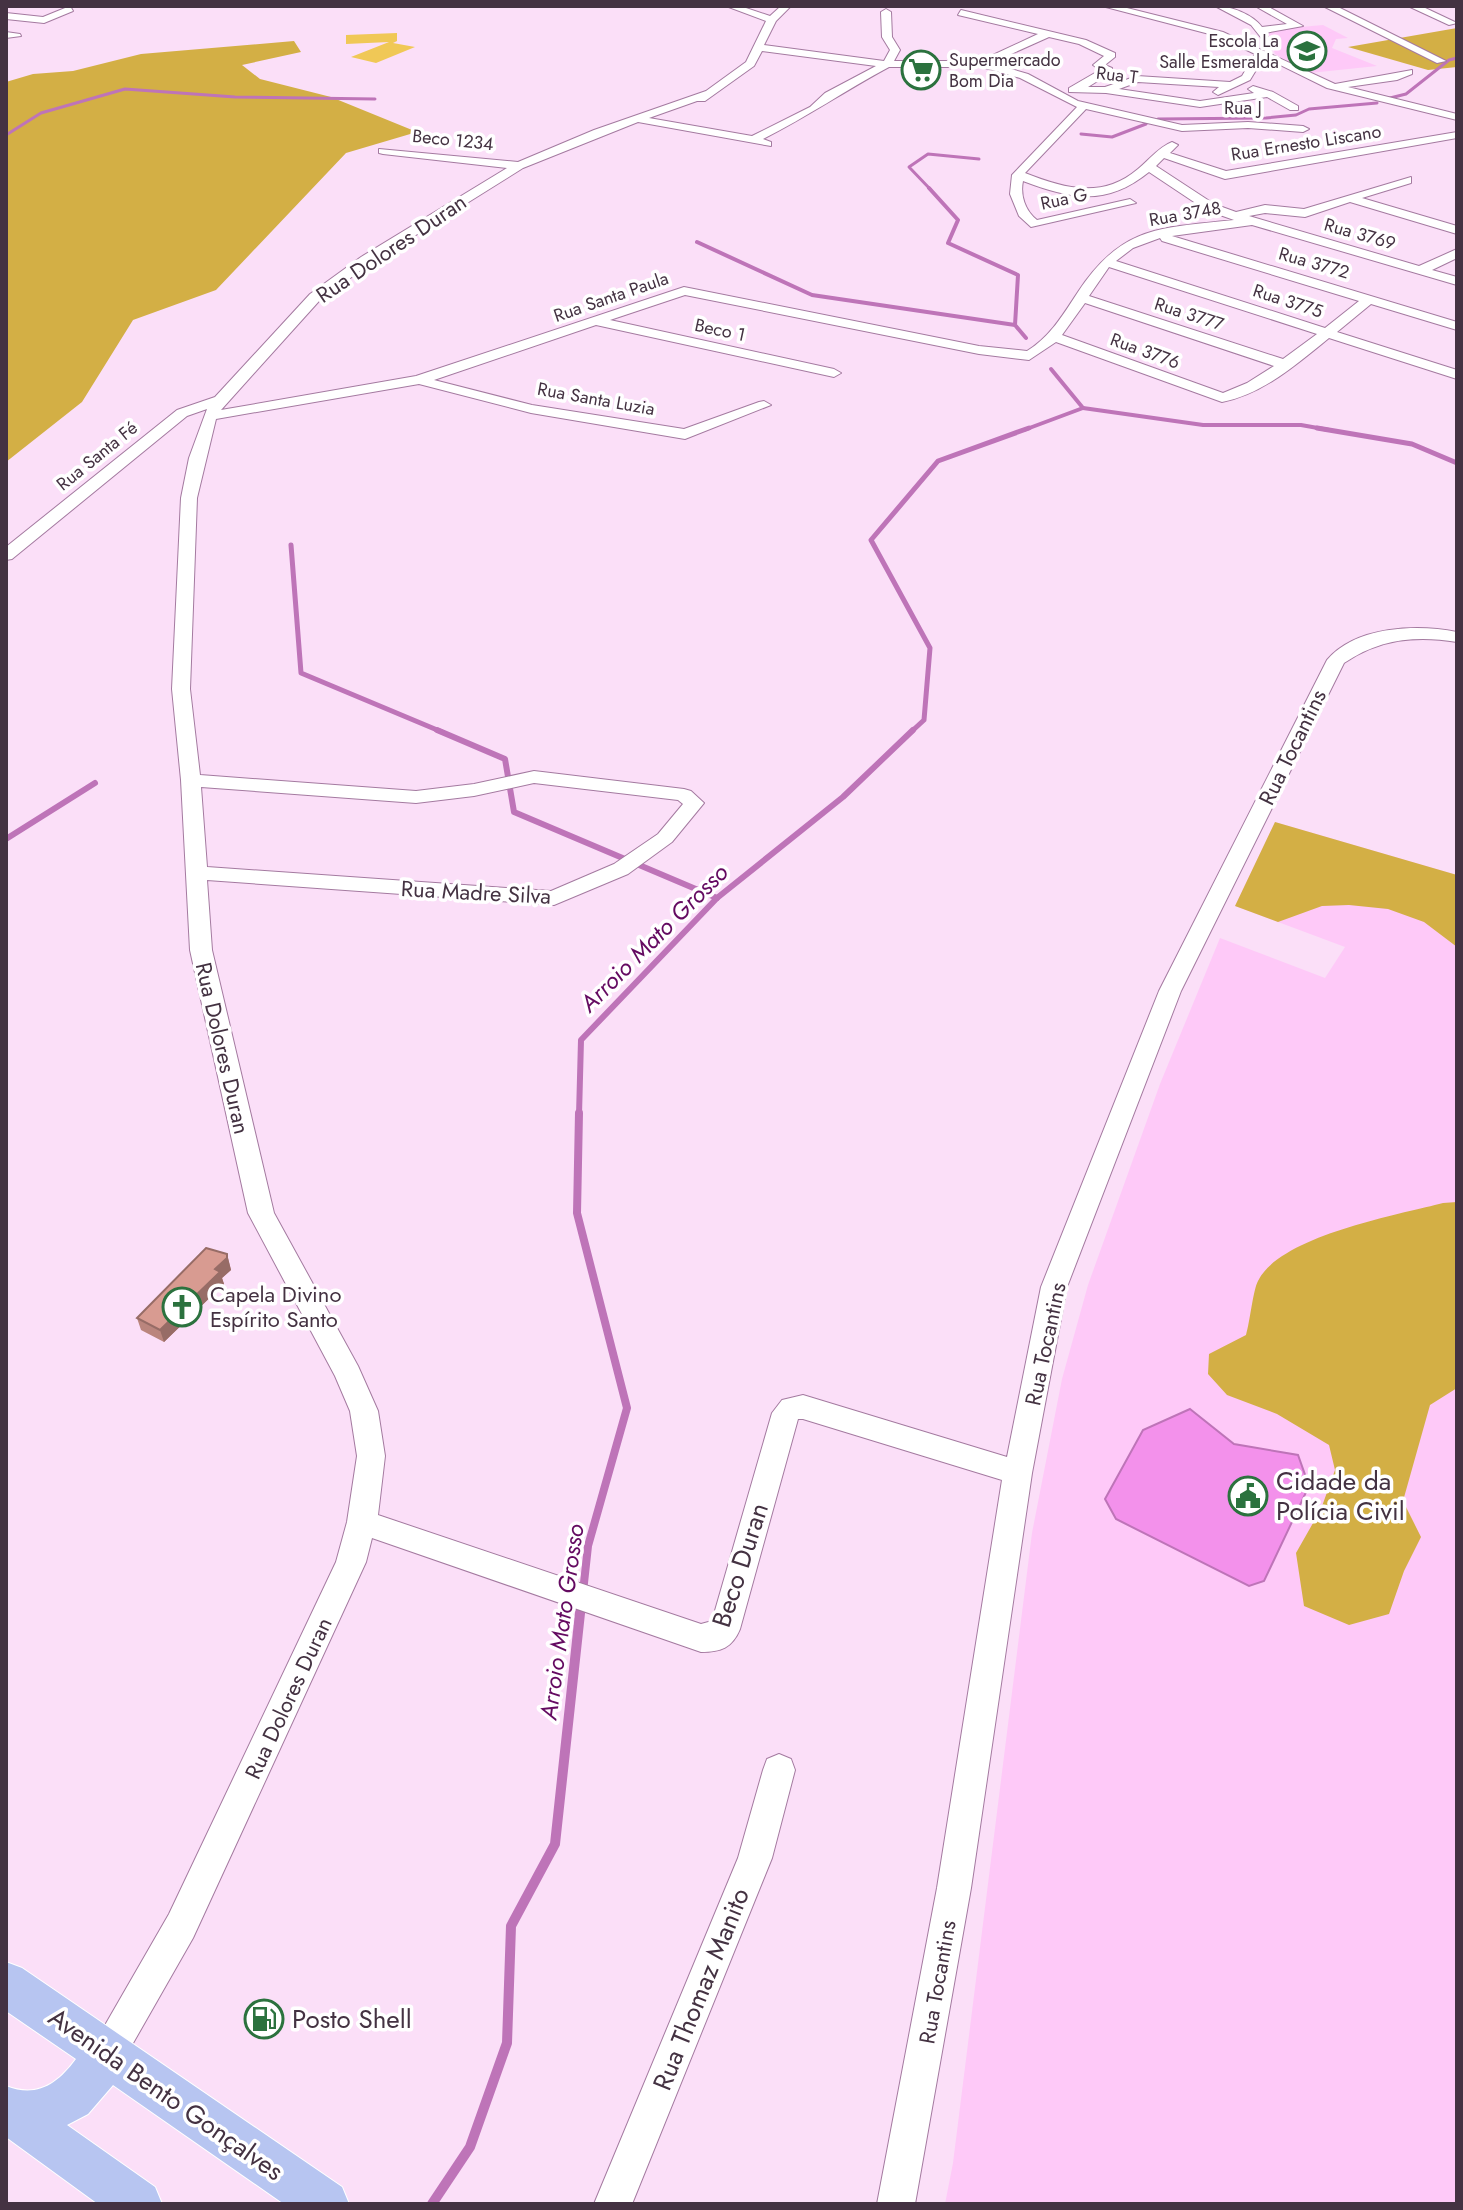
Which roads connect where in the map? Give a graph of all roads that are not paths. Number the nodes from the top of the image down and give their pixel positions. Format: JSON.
{"nodes":[{"id":1,"x":731,"y":6,"type":"edge"},
{"id":2,"x":761,"y":6,"type":"edge"},
{"id":3,"x":1107,"y":6,"type":"edge"},
{"id":4,"x":1220,"y":6,"type":"edge"},
{"id":5,"x":1260,"y":6,"type":"edge"},
{"id":6,"x":1328,"y":6,"type":"edge"},
{"id":7,"x":1413,"y":6,"type":"edge"},
{"id":8,"x":70,"y":9,"type":"dead end"},
{"id":9,"x":886,"y":12,"type":"dead end"},
{"id":10,"x":778,"y":13,"type":"edge"},
{"id":11,"x":961,"y":13,"type":"dead end"},
{"id":12,"x":6,"y":16,"type":"edge"},
{"id":13,"x":1452,"y":23,"type":"dead end"},
{"id":14,"x":1262,"y":30,"type":"junction"},
{"id":15,"x":1049,"y":33,"type":"junction"},
{"id":16,"x":761,"y":48,"type":"junction"},
{"id":17,"x":1264,"y":54,"type":"junction"},
{"id":18,"x":1441,"y":61,"type":"dead end"},
{"id":19,"x":887,"y":64,"type":"junction"},
{"id":20,"x":982,"y":64,"type":"junction"},
{"id":21,"x":1185,"y":67,"type":"dead end"},
{"id":22,"x":1408,"y":72,"type":"dead end"},
{"id":23,"x":1169,"y":80,"type":"junction"},
{"id":24,"x":1233,"y":85,"type":"junction"},
{"id":25,"x":1331,"y":86,"type":"junction"},
{"id":26,"x":1076,"y":90,"type":"junction"},
{"id":27,"x":1106,"y":90,"type":"junction"},
{"id":28,"x":1269,"y":94,"type":"junction"},
{"id":29,"x":1056,"y":95,"type":"junction"},
{"id":30,"x":1200,"y":104,"type":"junction"},
{"id":31,"x":1083,"y":106,"type":"junction"},
{"id":32,"x":1294,"y":108,"type":"dead end"},
{"id":33,"x":1457,"y":117,"type":"edge"},
{"id":34,"x":642,"y":118,"type":"junction"},
{"id":35,"x":1303,"y":129,"type":"dead end"},
{"id":36,"x":1183,"y":131,"type":"junction"},
{"id":37,"x":1457,"y":135,"type":"edge"},
{"id":38,"x":1253,"y":138,"type":"dead end"},
{"id":39,"x":754,"y":139,"type":"junction"},
{"id":40,"x":773,"y":146,"type":"dead end"},
{"id":41,"x":383,"y":151,"type":"dead end"},
{"id":42,"x":1163,"y":154,"type":"junction"},
{"id":43,"x":519,"y":166,"type":"junction"},
{"id":44,"x":1148,"y":166,"type":"junction"},
{"id":45,"x":1019,"y":175,"type":"junction"},
{"id":46,"x":1407,"y":180,"type":"dead end"},
{"id":47,"x":1106,"y":192,"type":"junction"},
{"id":48,"x":1351,"y":199,"type":"junction"},
{"id":49,"x":1235,"y":216,"type":"junction"},
{"id":50,"x":1252,"y":221,"type":"junction"},
{"id":51,"x":1457,"y":230,"type":"edge"},
{"id":52,"x":1160,"y":236,"type":"junction"},
{"id":53,"x":1457,"y":253,"type":"edge"},
{"id":54,"x":1107,"y":262,"type":"junction"},
{"id":55,"x":1421,"y":270,"type":"junction"},
{"id":56,"x":1457,"y":281,"type":"edge"},
{"id":57,"x":1082,"y":298,"type":"junction"},
{"id":58,"x":1370,"y":299,"type":"junction"},
{"id":59,"x":599,"y":322,"type":"junction"},
{"id":60,"x":1062,"y":324,"type":"joint"},
{"id":61,"x":1457,"y":326,"type":"edge"},
{"id":62,"x":1325,"y":331,"type":"junction"},
{"id":63,"x":1052,"y":336,"type":"junction"},
{"id":64,"x":1286,"y":365,"type":"junction"},
{"id":65,"x":834,"y":373,"type":"dead end"},
{"id":66,"x":1457,"y":375,"type":"edge"},
{"id":67,"x":419,"y":380,"type":"junction"},
{"id":68,"x":764,"y":405,"type":"dead end"},
{"id":69,"x":215,"y":408,"type":"junction"},
{"id":70,"x":6,"y":555,"type":"edge"},
{"id":71,"x":1457,"y":637,"type":"edge"},
{"id":72,"x":191,"y":780,"type":"junction"},
{"id":73,"x":197,"y":873,"type":"junction"},
{"id":74,"x":1018,"y":1473,"type":"junction"},
{"id":75,"x":362,"y":1522,"type":"junction"},
{"id":76,"x":779,"y":1770,"type":"dead end"},
{"id":77,"x":6,"y":1984,"type":"edge"},
{"id":78,"x":107,"y":2053,"type":"junction"},
{"id":79,"x":12,"y":2114,"type":"edge"},
{"id":80,"x":138,"y":2204,"type":"edge"},
{"id":81,"x":325,"y":2204,"type":"edge"},
{"id":82,"x":613,"y":2204,"type":"edge"},
{"id":83,"x":896,"y":2204,"type":"edge"}],
"edges":[{"from":1,"to":10,"type":"street"},
{"from":2,"to":10,"type":"street"},
{"from":3,"to":17,"type":"street"},
{"from":4,"to":14,"type":"street"},
{"from":5,"to":14,"type":"street"},
{"from":6,"to":18,"type":"street"},
{"from":7,"to":13,"type":"street"},
{"from":8,"to":12,"type":"street"},
{"from":9,"to":19,"type":"street"},
{"from":10,"to":16,"type":"street","name":"Rua Dolores Duran"},
{"from":11,"to":15,"type":"street"},
{"from":14,"to":17,"type":"street"},
{"from":15,"to":20,"type":"street"},
{"from":15,"to":26,"type":"street"},
{"from":16,"to":19,"type":"street"},
{"from":16,"to":34,"type":"street","name":"Rua Dolores Duran"},
{"from":17,"to":24,"type":"street"},
{"from":17,"to":25,"type":"street"},
{"from":19,"to":20,"type":"street"},
{"from":19,"to":39,"type":"street"},
{"from":20,"to":29,"type":"street"},
{"from":21,"to":23,"type":"street"},
{"from":22,"to":25,"type":"street"},
{"from":23,"to":24,"type":"street"},
{"from":23,"to":27,"type":"street"},
{"from":24,"to":28,"type":"street"},
{"from":24,"to":30,"type":"street"},
{"from":25,"to":33,"type":"street"},
{"from":26,"to":27,"type":"street","name":"Rua T"},
{"from":26,"to":29,"type":"street","name":"Rua T"},
{"from":27,"to":30,"type":"street","name":"Rua T"},
{"from":28,"to":30,"type":"street","name":"Rua T"},
{"from":28,"to":32,"type":"street"},
{"from":29,"to":31,"type":"street"},
{"from":31,"to":36,"type":"street"},
{"from":31,"to":45,"type":"street","name":"Rua G"},
{"from":34,"to":39,"type":"street"},
{"from":34,"to":43,"type":"street","name":"Rua Dolores Duran"},
{"from":35,"to":36,"type":"street","name":"Rua J"},
{"from":36,"to":38,"type":"street"},
{"from":36,"to":42,"type":"street"},
{"from":37,"to":42,"type":"street","name":"Rua Ernesto Liscano"},
{"from":39,"to":40,"type":"street"},
{"from":41,"to":43,"type":"street","name":"Beco 1234"},
{"from":42,"to":44,"type":"street"},
{"from":43,"to":69,"type":"street","name":"Rua Dolores Duran"},
{"from":44,"to":47,"type":"street"},
{"from":44,"to":49,"type":"street"},
{"from":45,"to":47,"type":"street"},
{"from":45,"to":47,"type":"street","name":"Rua G"},
{"from":46,"to":48,"type":"street","name":"Rua 3748"},
{"from":48,"to":49,"type":"street","name":"Rua 3748"},
{"from":48,"to":51,"type":"street"},
{"from":49,"to":50,"type":"street","name":"Rua 3748"},
{"from":50,"to":52,"type":"street","name":"Rua 3748"},
{"from":50,"to":55,"type":"street","name":"Rua 3769"},
{"from":52,"to":54,"type":"street","name":"Rua 3748"},
{"from":52,"to":58,"type":"street","name":"Rua 3772"},
{"from":53,"to":55,"type":"street"},
{"from":54,"to":57,"type":"street","name":"Rua 3748"},
{"from":54,"to":62,"type":"street","name":"Rua 3775"},
{"from":55,"to":56,"type":"street","name":"Rua 3769"},
{"from":57,"to":60,"type":"street","name":"Rua 3748"},
{"from":57,"to":64,"type":"street","name":"Rua 3777"},
{"from":58,"to":61,"type":"street","name":"Rua 3772"},
{"from":58,"to":62,"type":"street"},
{"from":59,"to":63,"type":"street","name":"Rua Santa Paula"},
{"from":59,"to":65,"type":"street","name":"Beco 1"},
{"from":59,"to":67,"type":"street","name":"Rua Santa Paula"},
{"from":60,"to":63,"type":"street","name":"Rua Santa Paula"},
{"from":62,"to":64,"type":"street"},
{"from":62,"to":66,"type":"street","name":"Rua 3775"},
{"from":63,"to":64,"type":"street","name":"Rua 3776"},
{"from":67,"to":68,"type":"street","name":"Rua Santa Luzia"},
{"from":67,"to":69,"type":"street","name":"Rua Santa Paula"},
{"from":69,"to":70,"type":"street","name":"Rua Santa Fé"},
{"from":69,"to":72,"type":"street","name":"Rua Dolores Duran"},
{"from":71,"to":74,"type":"street","name":"Rua Tocantins"},
{"from":72,"to":73,"type":"street","name":"Rua Dolores Duran"},
{"from":72,"to":73,"type":"street","name":"Rua Madre Silva"},
{"from":73,"to":75,"type":"street","name":"Rua Dolores Duran"},
{"from":74,"to":75,"type":"street","name":"Beco Duran"},
{"from":74,"to":83,"type":"street","name":"Rua Tocantins"},
{"from":75,"to":78,"type":"street","name":"Rua Dolores Duran"},
{"from":76,"to":82,"type":"street","name":"Rua Thomaz Manito"},
{"from":77,"to":78,"type":"main road","name":"Avenida Bento Gonçalves"},
{"from":78,"to":79,"type":"main road"},
{"from":78,"to":81,"type":"main road","name":"Avenida Bento Gonçalves"},
{"from":79,"to":80,"type":"main road"}]}
